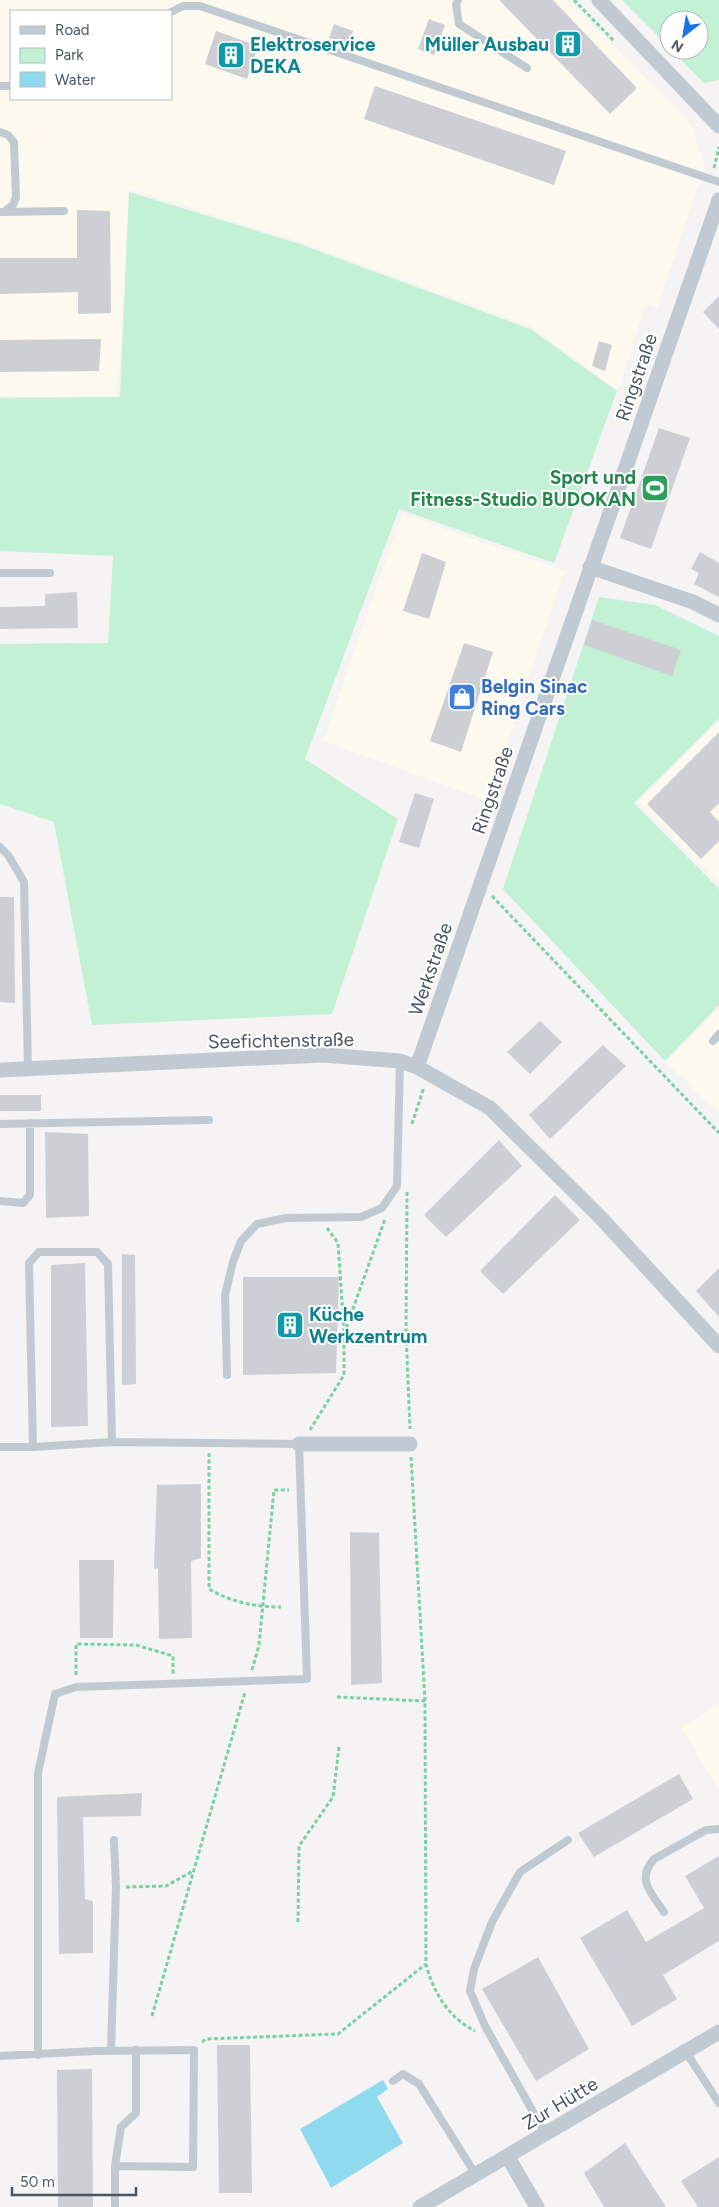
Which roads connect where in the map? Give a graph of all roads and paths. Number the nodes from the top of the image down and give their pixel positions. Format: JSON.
{"nodes":[{"id":1,"x":458,"y":0,"type":"edge"},
{"id":2,"x":599,"y":0,"type":"edge"},
{"id":3,"x":172,"y":12,"type":"edge"},
{"id":4,"x":527,"y":68,"type":"dead end"},
{"id":5,"x":719,"y":126,"type":"edge"},
{"id":6,"x":0,"y":132,"type":"edge"},
{"id":7,"x":719,"y":182,"type":"edge"},
{"id":8,"x":719,"y":200,"type":"edge"},
{"id":9,"x":64,"y":211,"type":"dead end"},
{"id":10,"x":2,"y":212,"type":"edge"},
{"id":11,"x":590,"y":567,"type":"junction"},
{"id":12,"x":0,"y":573,"type":"edge"},
{"id":13,"x":50,"y":573,"type":"dead end"},
{"id":14,"x":719,"y":615,"type":"edge"},
{"id":15,"x":0,"y":847,"type":"edge"},
{"id":16,"x":481,"y":884,"type":"junction"},
{"id":17,"x":719,"y":1034,"type":"edge"},
{"id":18,"x":713,"y":1041,"type":"dead end"},
{"id":19,"x":400,"y":1062,"type":"junction"},
{"id":20,"x":28,"y":1069,"type":"junction"},
{"id":21,"x":0,"y":1070,"type":"edge"},
{"id":22,"x":423,"y":1070,"type":"junction"},
{"id":23,"x":209,"y":1120,"type":"dead end"},
{"id":24,"x":30,"y":1123,"type":"junction"},
{"id":25,"x":0,"y":1124,"type":"edge"},
{"id":26,"x":411,"y":1131,"type":"dead end"},
{"id":27,"x":719,"y":1133,"type":"edge"},
{"id":28,"x":407,"y":1187,"type":"dead end"},
{"id":29,"x":0,"y":1201,"type":"edge"},
{"id":30,"x":382,"y":1208,"type":"junction"},
{"id":31,"x":320,"y":1218,"type":"junction"},
{"id":32,"x":406,"y":1332,"type":"junction"},
{"id":33,"x":344,"y":1334,"type":"junction"},
{"id":34,"x":719,"y":1346,"type":"edge"},
{"id":35,"x":227,"y":1375,"type":"dead end"},
{"id":36,"x":112,"y":1442,"type":"junction"},
{"id":37,"x":210,"y":1443,"type":"junction"},
{"id":38,"x":304,"y":1444,"type":"junction"},
{"id":39,"x":410,"y":1444,"type":"junction"},
{"id":40,"x":0,"y":1447,"type":"edge"},
{"id":41,"x":33,"y":1447,"type":"junction"},
{"id":42,"x":300,"y":1490,"type":"junction"},
{"id":43,"x":262,"y":1607,"type":"junction"},
{"id":44,"x":281,"y":1607,"type":"dead end"},
{"id":45,"x":248,"y":1681,"type":"junction"},
{"id":46,"x":174,"y":1684,"type":"junction"},
{"id":47,"x":76,"y":1687,"type":"junction"},
{"id":48,"x":337,"y":1697,"type":"dead end"},
{"id":49,"x":425,"y":1701,"type":"junction"},
{"id":50,"x":339,"y":1747,"type":"dead end"},
{"id":51,"x":719,"y":1829,"type":"edge"},
{"id":52,"x":114,"y":1840,"type":"dead end"},
{"id":53,"x":568,"y":1840,"type":"dead end"},
{"id":54,"x":194,"y":1871,"type":"junction"},
{"id":55,"x":116,"y":1887,"type":"junction"},
{"id":56,"x":664,"y":1912,"type":"dead end"},
{"id":57,"x":298,"y":1922,"type":"dead end"},
{"id":58,"x":426,"y":1964,"type":"junction"},
{"id":59,"x":152,"y":2016,"type":"dead end"},
{"id":60,"x":719,"y":2032,"type":"edge"},
{"id":61,"x":493,"y":2041,"type":"junction"},
{"id":62,"x":136,"y":2050,"type":"junction"},
{"id":63,"x":194,"y":2050,"type":"junction"},
{"id":64,"x":111,"y":2051,"type":"junction"},
{"id":65,"x":686,"y":2052,"type":"junction"},
{"id":66,"x":38,"y":2055,"type":"junction"},
{"id":67,"x":0,"y":2056,"type":"edge"},
{"id":68,"x":392,"y":2081,"type":"dead end"},
{"id":69,"x":719,"y":2103,"type":"edge"},
{"id":70,"x":546,"y":2134,"type":"junction"},
{"id":71,"x":508,"y":2157,"type":"junction"},
{"id":72,"x":116,"y":2166,"type":"junction"},
{"id":73,"x":476,"y":2175,"type":"junction"},
{"id":74,"x":115,"y":2207,"type":"edge"},
{"id":75,"x":420,"y":2207,"type":"edge"},
{"id":76,"x":537,"y":2207,"type":"edge"}],
"edges":[{"from":1,"to":4,"type":"lane"},
{"from":2,"to":5,"type":"street"},
{"from":3,"to":7,"type":"lane"},
{"from":6,"to":10,"type":"lane"},
{"from":8,"to":11,"type":"street","name":"Ringstraße"},
{"from":9,"to":10,"type":"lane"},
{"from":11,"to":14,"type":"street"},
{"from":11,"to":16,"type":"street","name":"Ringstraße"},
{"from":12,"to":13,"type":"lane"},
{"from":15,"to":20,"type":"lane"},
{"from":16,"to":22,"type":"street","name":"Werkstraße"},
{"from":16,"to":27,"type":"path"},
{"from":17,"to":18,"type":"lane"},
{"from":19,"to":20,"type":"street","name":"Seefichtenstraße"},
{"from":19,"to":22,"type":"street","name":"Seefichtenstraße"},
{"from":19,"to":30,"type":"lane"},
{"from":20,"to":21,"type":"street","name":"Seefichtenstraße"},
{"from":22,"to":26,"type":"path"},
{"from":22,"to":34,"type":"street","name":"Seefichtenstraße"},
{"from":23,"to":24,"type":"lane"},
{"from":24,"to":25,"type":"lane"},
{"from":24,"to":29,"type":"lane"},
{"from":28,"to":32,"type":"path"},
{"from":30,"to":31,"type":"lane"},
{"from":30,"to":33,"type":"path"},
{"from":31,"to":33,"type":"path"},
{"from":31,"to":35,"type":"lane"},
{"from":32,"to":33,"type":"path"},
{"from":32,"to":39,"type":"path"},
{"from":33,"to":38,"type":"path"},
{"from":36,"to":37,"type":"lane"},
{"from":36,"to":41,"type":"lane"},
{"from":36,"to":41,"type":"lane"},
{"from":37,"to":38,"type":"lane"},
{"from":37,"to":43,"type":"path"},
{"from":38,"to":39,"type":"street"},
{"from":38,"to":42,"type":"lane"},
{"from":39,"to":49,"type":"path"},
{"from":40,"to":41,"type":"lane"},
{"from":42,"to":43,"type":"path"},
{"from":42,"to":45,"type":"lane"},
{"from":43,"to":44,"type":"path"},
{"from":43,"to":45,"type":"path"},
{"from":45,"to":46,"type":"lane"},
{"from":45,"to":54,"type":"path"},
{"from":46,"to":47,"type":"lane"},
{"from":46,"to":47,"type":"path"},
{"from":47,"to":66,"type":"lane"},
{"from":48,"to":49,"type":"path"},
{"from":49,"to":58,"type":"path"},
{"from":50,"to":57,"type":"path"},
{"from":51,"to":56,"type":"lane"},
{"from":52,"to":55,"type":"lane"},
{"from":53,"to":61,"type":"lane"},
{"from":54,"to":55,"type":"path"},
{"from":54,"to":59,"type":"path"},
{"from":55,"to":64,"type":"lane"},
{"from":58,"to":61,"type":"path"},
{"from":58,"to":63,"type":"path"},
{"from":60,"to":65,"type":"street","name":"Zur Hütte"},
{"from":61,"to":70,"type":"lane"},
{"from":62,"to":63,"type":"lane"},
{"from":62,"to":64,"type":"lane"},
{"from":62,"to":72,"type":"lane"},
{"from":63,"to":72,"type":"lane"},
{"from":64,"to":66,"type":"lane"},
{"from":65,"to":69,"type":"lane"},
{"from":65,"to":70,"type":"street","name":"Zur Hütte"},
{"from":66,"to":67,"type":"lane"},
{"from":68,"to":73,"type":"lane"},
{"from":70,"to":71,"type":"street","name":"Zur Hütte"},
{"from":71,"to":73,"type":"street","name":"Zur Hütte"},
{"from":71,"to":76,"type":"street"},
{"from":72,"to":74,"type":"lane"},
{"from":73,"to":75,"type":"street","name":"Zur Hütte"}]}
